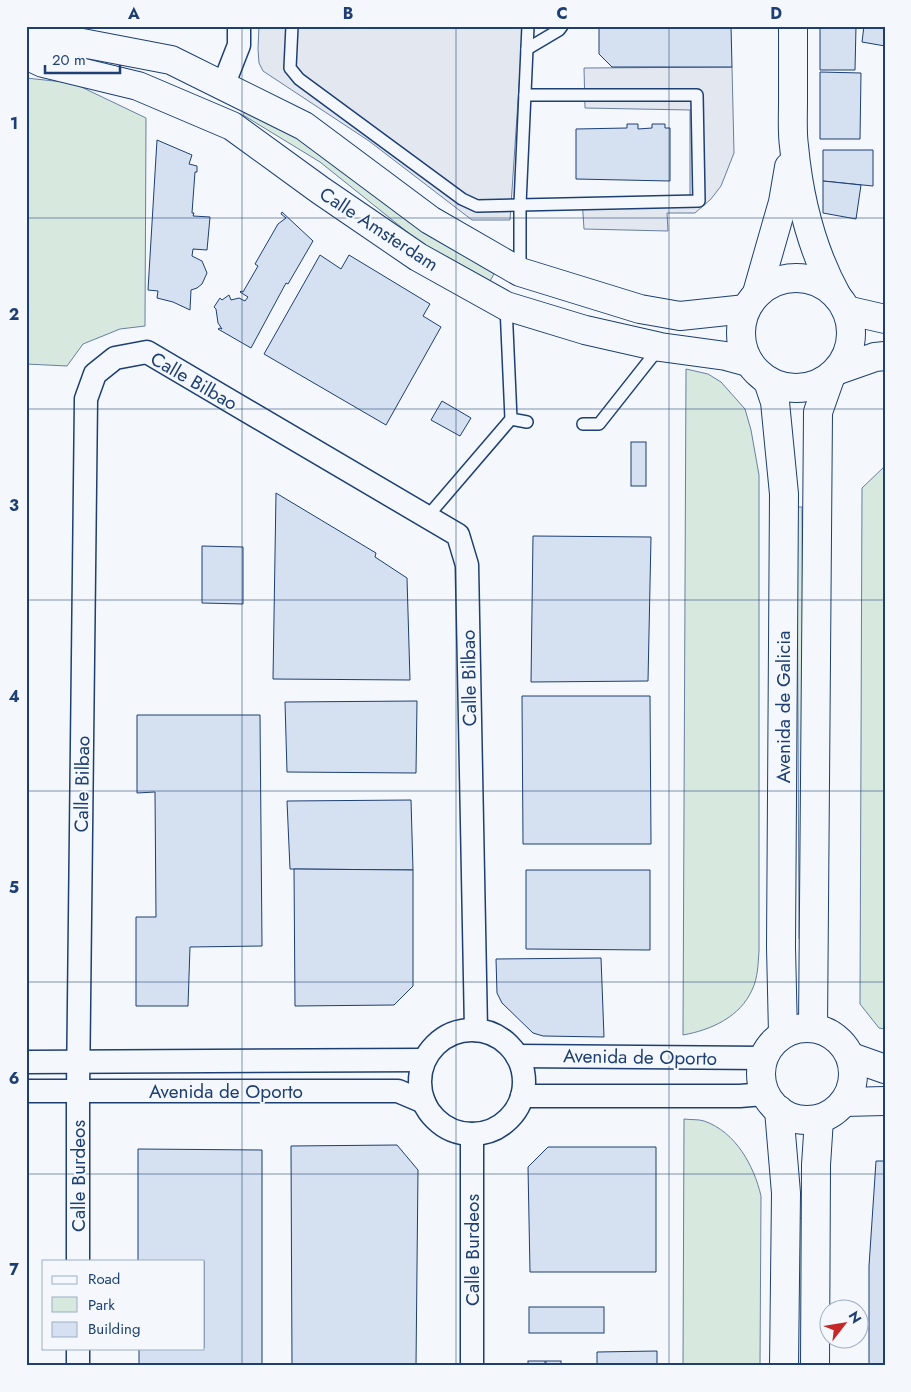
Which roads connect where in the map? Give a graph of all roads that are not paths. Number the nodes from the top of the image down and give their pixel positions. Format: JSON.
{"nodes":[{"id":1,"x":238,"y":26,"type":"edge"},
{"id":2,"x":292,"y":26,"type":"edge"},
{"id":3,"x":528,"y":26,"type":"edge"},
{"id":4,"x":562,"y":26,"type":"edge"},
{"id":5,"x":793,"y":26,"type":"edge"},
{"id":6,"x":26,"y":42,"type":"edge"},
{"id":7,"x":527,"y":49,"type":"junction"},
{"id":8,"x":26,"y":56,"type":"edge"},
{"id":9,"x":223,"y":86,"type":"junction"},
{"id":10,"x":525,"y":95,"type":"junction"},
{"id":11,"x":794,"y":144,"type":"junction"},
{"id":12,"x":520,"y":204,"type":"junction"},
{"id":13,"x":520,"y":272,"type":"junction"},
{"id":14,"x":752,"y":301,"type":"junction"},
{"id":15,"x":841,"y":303,"type":"junction"},
{"id":16,"x":506,"y":306,"type":"junction"},
{"id":17,"x":885,"y":319,"type":"edge"},
{"id":18,"x":660,"y":347,"type":"junction"},
{"id":19,"x":885,"y":356,"type":"edge"},
{"id":20,"x":748,"y":362,"type":"junction"},
{"id":21,"x":834,"y":374,"type":"junction"},
{"id":22,"x":768,"y":381,"type":"junction"},
{"id":23,"x":511,"y":419,"type":"junction"},
{"id":24,"x":527,"y":422,"type":"dead end"},
{"id":25,"x":583,"y":424,"type":"dead end"},
{"id":26,"x":427,"y":517,"type":"junction"},
{"id":27,"x":814,"y":1028,"type":"junction"},
{"id":28,"x":476,"y":1030,"type":"junction"},
{"id":29,"x":783,"y":1034,"type":"junction"},
{"id":30,"x":517,"y":1056,"type":"junction"},
{"id":31,"x":851,"y":1057,"type":"junction"},
{"id":32,"x":763,"y":1058,"type":"junction"},
{"id":33,"x":424,"y":1060,"type":"junction"},
{"id":34,"x":26,"y":1062,"type":"edge"},
{"id":35,"x":78,"y":1062,"type":"junction"},
{"id":36,"x":885,"y":1069,"type":"edge"},
{"id":37,"x":26,"y":1091,"type":"edge"},
{"id":38,"x":78,"y":1091,"type":"junction"},
{"id":39,"x":522,"y":1096,"type":"junction"},
{"id":40,"x":885,"y":1101,"type":"edge"},
{"id":41,"x":424,"y":1102,"type":"junction"},
{"id":42,"x":772,"y":1102,"type":"junction"},
{"id":43,"x":844,"y":1102,"type":"junction"},
{"id":44,"x":819,"y":1119,"type":"junction"},
{"id":45,"x":472,"y":1134,"type":"junction"},
{"id":46,"x":78,"y":1260,"type":"edge"},
{"id":47,"x":78,"y":1350,"type":"edge"},
{"id":48,"x":78,"y":1366,"type":"edge"},
{"id":49,"x":472,"y":1366,"type":"edge"},
{"id":50,"x":784,"y":1366,"type":"edge"},
{"id":51,"x":815,"y":1366,"type":"edge"}],
"edges":[{"from":1,"to":9,"type":"street"},
{"from":2,"to":12,"type":"lane"},
{"from":3,"to":7,"type":"lane"},
{"from":4,"to":7,"type":"lane"},
{"from":5,"to":11,"type":"main road"},
{"from":6,"to":9,"type":"main road","name":"Calle Amsterdam"},
{"from":7,"to":10,"type":"lane"},
{"from":8,"to":16,"type":"main road","name":"Calle Amsterdam"},
{"from":9,"to":13,"type":"main road","name":"Calle Amsterdam"},
{"from":10,"to":12,"type":"lane"},
{"from":10,"to":12,"type":"lane"},
{"from":11,"to":14,"type":"main road"},
{"from":11,"to":15,"type":"main road"},
{"from":12,"to":13,"type":"lane"},
{"from":13,"to":14,"type":"main road","name":"Calle Amsterdam"},
{"from":14,"to":15,"type":"main road"},
{"from":14,"to":20,"type":"main road"},
{"from":15,"to":17,"type":"main road"},
{"from":15,"to":21,"type":"main road"},
{"from":16,"to":18,"type":"main road","name":"Calle Amsterdam"},
{"from":16,"to":23,"type":"lane"},
{"from":18,"to":20,"type":"main road","name":"Calle Amsterdam"},
{"from":18,"to":25,"type":"lane"},
{"from":19,"to":21,"type":"main road"},
{"from":20,"to":22,"type":"main road"},
{"from":21,"to":22,"type":"main road"},
{"from":21,"to":27,"type":"main road","name":"Avenida de Galicia"},
{"from":22,"to":29,"type":"main road","name":"Avenida de Galicia"},
{"from":23,"to":24,"type":"lane"},
{"from":23,"to":26,"type":"lane"},
{"from":26,"to":28,"type":"street","name":"Calle Bilbao"},
{"from":26,"to":35,"type":"street","name":"Calle Bilbao"},
{"from":27,"to":29,"type":"main road"},
{"from":27,"to":31,"type":"main road"},
{"from":28,"to":30,"type":"street"},
{"from":28,"to":33,"type":"street"},
{"from":29,"to":32,"type":"main road"},
{"from":30,"to":32,"type":"street","name":"Avenida de Oporto"},
{"from":30,"to":39,"type":"street"},
{"from":31,"to":36,"type":"main road"},
{"from":31,"to":43,"type":"main road"},
{"from":32,"to":42,"type":"main road"},
{"from":33,"to":35,"type":"street","name":"Avenida de Oporto"},
{"from":33,"to":41,"type":"street"},
{"from":34,"to":35,"type":"street","name":"Avenida de Oporto"},
{"from":35,"to":38,"type":"street","name":"Calle Bilbao"},
{"from":37,"to":38,"type":"street","name":"Avenida de Oporto"},
{"from":38,"to":41,"type":"street","name":"Avenida de Oporto"},
{"from":38,"to":46,"type":"street","name":"Calle Burdeos"},
{"from":39,"to":42,"type":"street","name":"Avenida de Oporto"},
{"from":39,"to":45,"type":"street"},
{"from":40,"to":43,"type":"main road"},
{"from":41,"to":45,"type":"street"},
{"from":42,"to":44,"type":"main road"},
{"from":42,"to":50,"type":"main road"},
{"from":43,"to":44,"type":"main road"},
{"from":44,"to":51,"type":"main road"},
{"from":45,"to":49,"type":"street","name":"Calle Burdeos"},
{"from":47,"to":48,"type":"street"}]}
